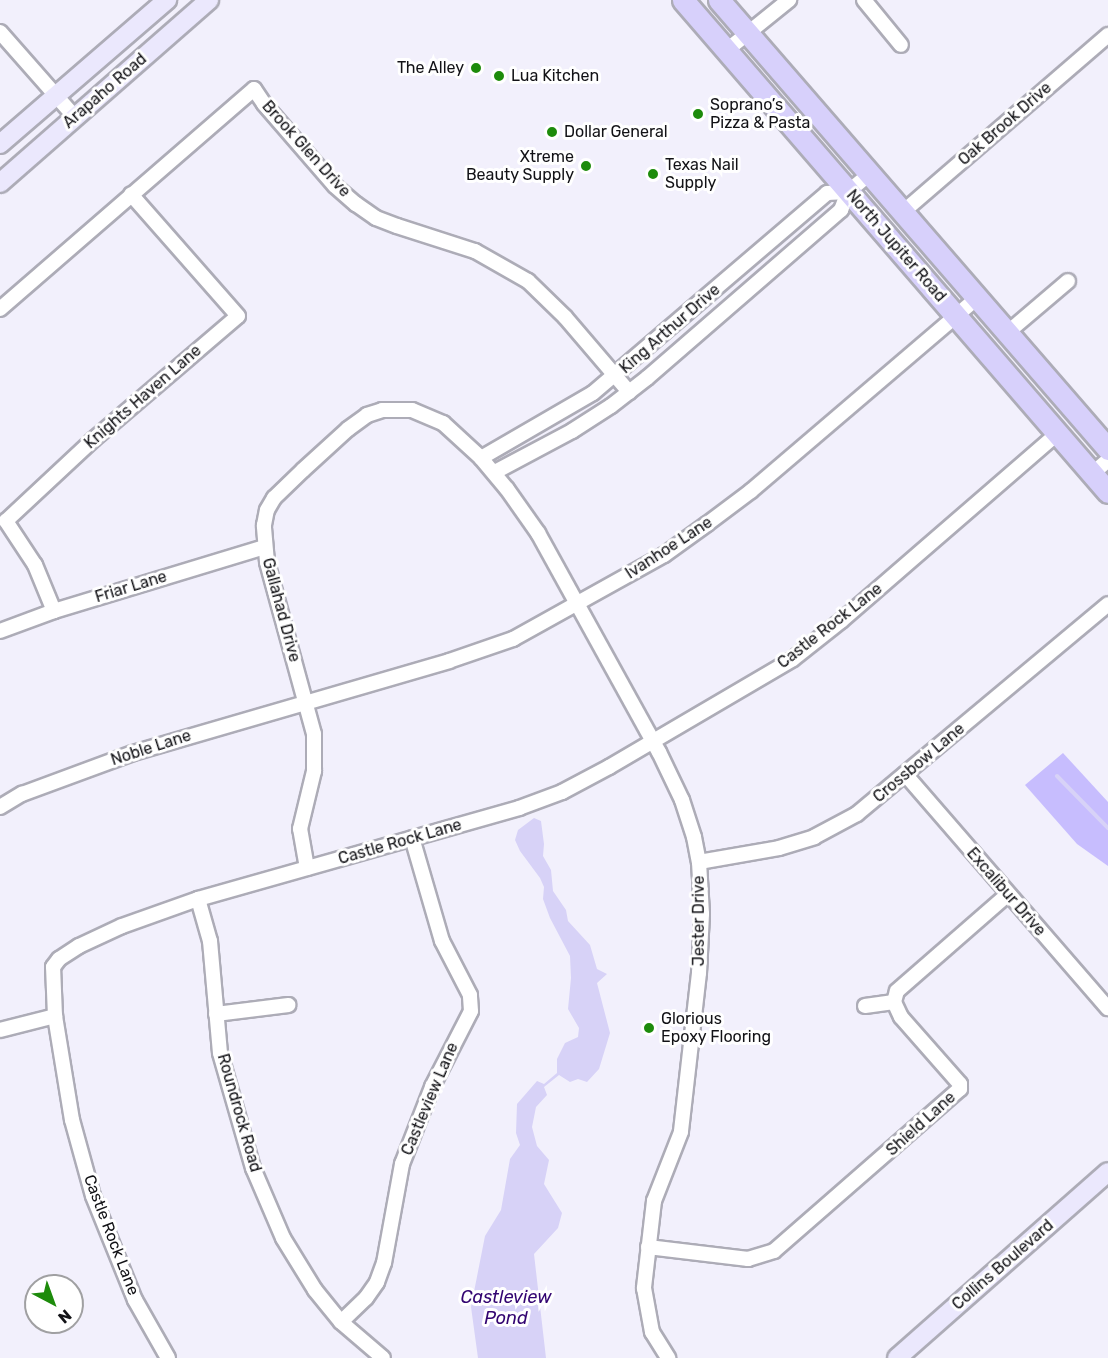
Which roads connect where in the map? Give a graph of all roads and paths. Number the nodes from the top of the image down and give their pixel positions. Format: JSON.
{"nodes":[{"id":1,"x":166,"y":0,"type":"edge"},
{"id":2,"x":209,"y":0,"type":"edge"},
{"id":3,"x":683,"y":0,"type":"edge"},
{"id":4,"x":719,"y":0,"type":"edge"},
{"id":5,"x":789,"y":0,"type":"edge"},
{"id":6,"x":864,"y":0,"type":"edge"},
{"id":7,"x":0,"y":32,"type":"edge"},
{"id":8,"x":749,"y":34,"type":"junction"},
{"id":9,"x":1108,"y":35,"type":"edge"},
{"id":10,"x":901,"y":45,"type":"dead end"},
{"id":11,"x":727,"y":50,"type":"junction"},
{"id":12,"x":56,"y":96,"type":"junction"},
{"id":13,"x":75,"y":117,"type":"junction"},
{"id":14,"x":0,"y":144,"type":"edge"},
{"id":15,"x":870,"y":173,"type":"junction"},
{"id":16,"x":0,"y":183,"type":"edge"},
{"id":17,"x":848,"y":192,"type":"junction"},
{"id":18,"x":131,"y":194,"type":"junction"},
{"id":19,"x":903,"y":212,"type":"junction"},
{"id":20,"x":1068,"y":281,"type":"dead end"},
{"id":21,"x":977,"y":298,"type":"junction"},
{"id":22,"x":1,"y":305,"type":"edge"},
{"id":23,"x":956,"y":316,"type":"junction"},
{"id":24,"x":1007,"y":333,"type":"junction"},
{"id":25,"x":615,"y":376,"type":"junction"},
{"id":26,"x":629,"y":392,"type":"junction"},
{"id":27,"x":1057,"y":434,"type":"junction"},
{"id":28,"x":1108,"y":449,"type":"edge"},
{"id":29,"x":481,"y":458,"type":"junction"},
{"id":30,"x":1108,"y":460,"type":"edge"},
{"id":31,"x":495,"y":472,"type":"junction"},
{"id":32,"x":1092,"y":474,"type":"junction"},
{"id":33,"x":1108,"y":492,"type":"edge"},
{"id":34,"x":264,"y":547,"type":"junction"},
{"id":35,"x":577,"y":603,"type":"junction"},
{"id":36,"x":1108,"y":604,"type":"edge"},
{"id":37,"x":54,"y":611,"type":"junction"},
{"id":38,"x":0,"y":632,"type":"edge"},
{"id":39,"x":306,"y":701,"type":"junction"},
{"id":40,"x":653,"y":741,"type":"junction"},
{"id":41,"x":905,"y":774,"type":"junction"},
{"id":42,"x":0,"y":807,"type":"edge"},
{"id":43,"x":412,"y":838,"type":"junction"},
{"id":44,"x":699,"y":862,"type":"junction"},
{"id":45,"x":307,"y":868,"type":"junction"},
{"id":46,"x":1008,"y":894,"type":"junction"},
{"id":47,"x":198,"y":899,"type":"junction"},
{"id":48,"x":894,"y":1002,"type":"junction"},
{"id":49,"x":288,"y":1005,"type":"dead end"},
{"id":50,"x":865,"y":1006,"type":"dead end"},
{"id":51,"x":1108,"y":1008,"type":"edge"},
{"id":52,"x":216,"y":1014,"type":"junction"},
{"id":53,"x":55,"y":1016,"type":"junction"},
{"id":54,"x":0,"y":1030,"type":"edge"},
{"id":55,"x":1108,"y":1172,"type":"edge"},
{"id":56,"x":648,"y":1247,"type":"junction"},
{"id":57,"x":341,"y":1322,"type":"junction"},
{"id":58,"x":665,"y":1357,"type":"edge"},
{"id":59,"x":168,"y":1358,"type":"edge"},
{"id":60,"x":383,"y":1358,"type":"edge"},
{"id":61,"x":897,"y":1358,"type":"edge"}],
"edges":[{"from":1,"to":12,"type":"main road","name":"Arapaho Road"},
{"from":2,"to":13,"type":"main road","name":"Arapaho Road"},
{"from":3,"to":11,"type":"main road","name":"North Jupiter Road"},
{"from":4,"to":8,"type":"main road","name":"North Jupiter Road"},
{"from":5,"to":8,"type":"street"},
{"from":6,"to":10,"type":"street"},
{"from":7,"to":12,"type":"street"},
{"from":8,"to":11,"type":"street"},
{"from":8,"to":15,"type":"main road","name":"North Jupiter Road"},
{"from":9,"to":19,"type":"street","name":"Oak Brook Drive"},
{"from":11,"to":17,"type":"main road","name":"North Jupiter Road"},
{"from":12,"to":13,"type":"street"},
{"from":12,"to":14,"type":"main road","name":"Arapaho Road"},
{"from":13,"to":16,"type":"main road","name":"Arapaho Road"},
{"from":15,"to":17,"type":"street","name":"King Arthur Drive"},
{"from":15,"to":19,"type":"main road","name":"North Jupiter Road"},
{"from":17,"to":23,"type":"main road","name":"North Jupiter Road"},
{"from":17,"to":25,"type":"street","name":"King Arthur Drive"},
{"from":17,"to":26,"type":"street","name":"King Arthur Drive"},
{"from":18,"to":22,"type":"street","name":"Brook Glen Drive"},
{"from":18,"to":25,"type":"street","name":"Brook Glen Drive"},
{"from":18,"to":37,"type":"street","name":"Knights Haven Lane"},
{"from":19,"to":21,"type":"main road","name":"North Jupiter Road"},
{"from":20,"to":24,"type":"street"},
{"from":21,"to":23,"type":"street","name":"Ivanhoe Lane"},
{"from":21,"to":24,"type":"main road","name":"North Jupiter Road"},
{"from":23,"to":27,"type":"main road","name":"North Jupiter Road"},
{"from":23,"to":35,"type":"street","name":"Ivanhoe Lane"},
{"from":24,"to":28,"type":"main road","name":"North Jupiter Road"},
{"from":25,"to":26,"type":"street","name":"Brook Glen Drive"},
{"from":25,"to":29,"type":"street","name":"King Arthur Drive"},
{"from":26,"to":31,"type":"street","name":"King Arthur Drive"},
{"from":27,"to":32,"type":"main road","name":"North Jupiter Road"},
{"from":27,"to":40,"type":"street","name":"Castle Rock Lane"},
{"from":29,"to":31,"type":"street","name":"Jester Drive"},
{"from":29,"to":34,"type":"street","name":"Gallahad Drive"},
{"from":30,"to":32,"type":"street"},
{"from":31,"to":35,"type":"street","name":"Jester Drive"},
{"from":32,"to":33,"type":"main road","name":"North Jupiter Road"},
{"from":34,"to":37,"type":"street","name":"Friar Lane"},
{"from":34,"to":39,"type":"street","name":"Gallahad Drive"},
{"from":35,"to":39,"type":"street","name":"Ivanhoe Lane"},
{"from":35,"to":40,"type":"street","name":"Jester Drive"},
{"from":36,"to":41,"type":"street","name":"Crossbow Lane"},
{"from":37,"to":38,"type":"street","name":"Friar Lane"},
{"from":39,"to":42,"type":"street","name":"Noble Lane"},
{"from":39,"to":45,"type":"street","name":"Gallahad Drive"},
{"from":40,"to":43,"type":"street","name":"Castle Rock Lane"},
{"from":40,"to":44,"type":"street","name":"Jester Drive"},
{"from":41,"to":44,"type":"street","name":"Crossbow Lane"},
{"from":41,"to":46,"type":"street","name":"Excalibur Drive"},
{"from":43,"to":45,"type":"street","name":"Castle Rock Lane"},
{"from":43,"to":57,"type":"street","name":"Castleview Lane"},
{"from":44,"to":56,"type":"street","name":"Jester Drive"},
{"from":45,"to":47,"type":"street","name":"Castle Rock Lane"},
{"from":46,"to":48,"type":"street"},
{"from":46,"to":51,"type":"street","name":"Excalibur Drive"},
{"from":47,"to":52,"type":"street","name":"Roundrock Road"},
{"from":47,"to":53,"type":"street","name":"Castle Rock Lane"},
{"from":48,"to":50,"type":"street"},
{"from":48,"to":56,"type":"street","name":"Shield Lane"},
{"from":49,"to":52,"type":"street"},
{"from":52,"to":57,"type":"street","name":"Roundrock Road"},
{"from":53,"to":54,"type":"street"},
{"from":53,"to":59,"type":"street","name":"Castle Rock Lane"},
{"from":55,"to":61,"type":"main road","name":"Collins Boulevard"},
{"from":56,"to":58,"type":"street","name":"Jester Drive"},
{"from":57,"to":60,"type":"street","name":"Roundrock Road"}]}
